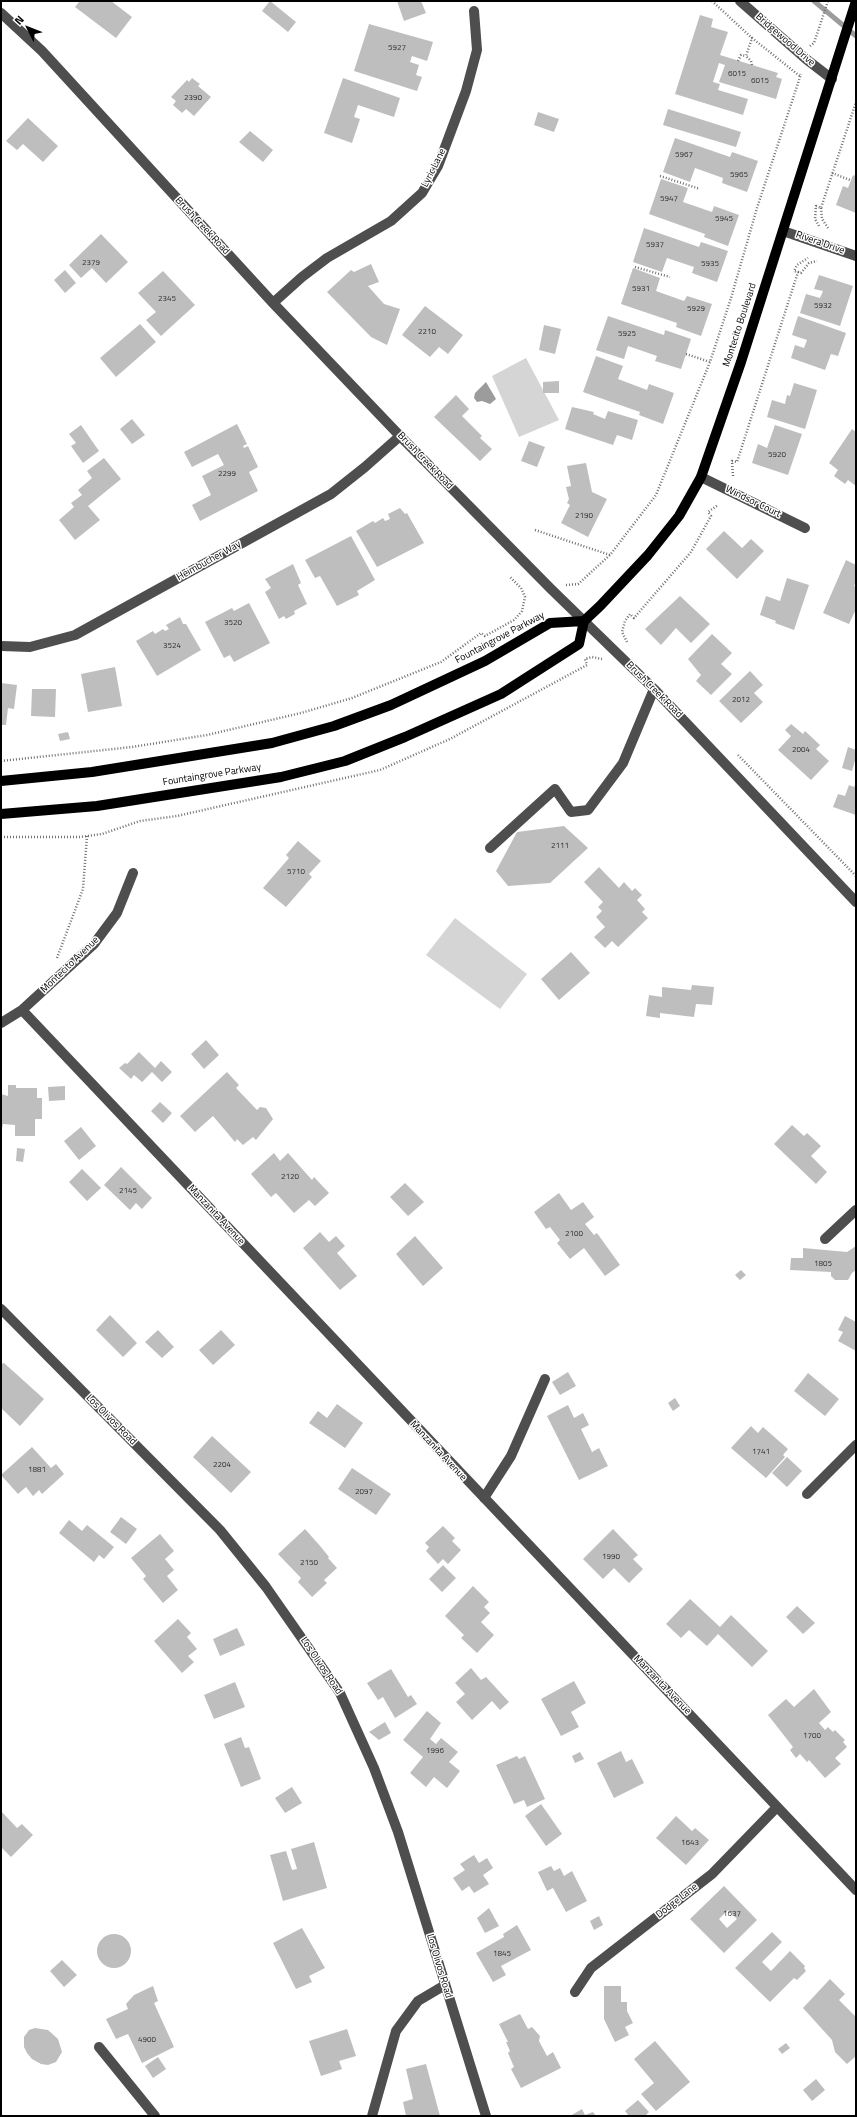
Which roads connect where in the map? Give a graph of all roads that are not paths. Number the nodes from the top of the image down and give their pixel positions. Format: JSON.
{"nodes":[{"id":1,"x":740,"y":1,"type":"edge"},
{"id":2,"x":855,"y":3,"type":"edge"},
{"id":3,"x":474,"y":11,"type":"dead end"},
{"id":4,"x":1,"y":13,"type":"edge"},
{"id":5,"x":832,"y":79,"type":"junction"},
{"id":6,"x":783,"y":231,"type":"junction"},
{"id":7,"x":856,"y":256,"type":"edge"},
{"id":8,"x":273,"y":303,"type":"junction"},
{"id":9,"x":400,"y":436,"type":"junction"},
{"id":10,"x":701,"y":477,"type":"junction"},
{"id":11,"x":805,"y":528,"type":"dead end"},
{"id":12,"x":584,"y":621,"type":"junction"},
{"id":13,"x":1,"y":646,"type":"edge"},
{"id":14,"x":654,"y":689,"type":"junction"},
{"id":15,"x":1,"y":781,"type":"edge"},
{"id":16,"x":1,"y":814,"type":"edge"},
{"id":17,"x":490,"y":848,"type":"dead end"},
{"id":18,"x":133,"y":872,"type":"dead end"},
{"id":19,"x":856,"y":902,"type":"edge"},
{"id":20,"x":22,"y":1010,"type":"junction"},
{"id":21,"x":1,"y":1023,"type":"edge"},
{"id":22,"x":856,"y":1210,"type":"edge"},
{"id":23,"x":825,"y":1239,"type":"dead end"},
{"id":24,"x":1,"y":1309,"type":"edge"},
{"id":25,"x":545,"y":1379,"type":"dead end"},
{"id":26,"x":856,"y":1445,"type":"edge"},
{"id":27,"x":807,"y":1494,"type":"dead end"},
{"id":28,"x":484,"y":1498,"type":"junction"},
{"id":29,"x":778,"y":1807,"type":"junction"},
{"id":30,"x":856,"y":1890,"type":"edge"},
{"id":31,"x":445,"y":1985,"type":"junction"},
{"id":32,"x":575,"y":1992,"type":"dead end"},
{"id":33,"x":99,"y":2047,"type":"dead end"},
{"id":34,"x":155,"y":2116,"type":"edge"},
{"id":35,"x":372,"y":2116,"type":"edge"},
{"id":36,"x":486,"y":2116,"type":"edge"}],
"edges":[{"from":1,"to":5,"type":"street","name":"Bridgewood Drive"},
{"from":2,"to":5,"type":"main road","name":"Montecito Boulevard"},
{"from":3,"to":8,"type":"street","name":"Lyric Lane"},
{"from":4,"to":8,"type":"street","name":"Brush Creek Road"},
{"from":5,"to":6,"type":"main road","name":"Montecito Boulevard"},
{"from":6,"to":7,"type":"street","name":"Rivera Drive"},
{"from":6,"to":10,"type":"main road","name":"Montecito Boulevard"},
{"from":8,"to":9,"type":"street","name":"Brush Creek Road"},
{"from":9,"to":12,"type":"street","name":"Brush Creek Road"},
{"from":9,"to":13,"type":"street","name":"Heimbucher Way"},
{"from":10,"to":11,"type":"street","name":"Windsor Court"},
{"from":10,"to":12,"type":"main road","name":"Montecito Boulevard"},
{"from":12,"to":14,"type":"street","name":"Brush Creek Road"},
{"from":12,"to":15,"type":"main road","name":"Fountaingrove Parkway"},
{"from":12,"to":16,"type":"main road","name":"Fountaingrove Parkway"},
{"from":14,"to":17,"type":"street"},
{"from":14,"to":19,"type":"street","name":"Brush Creek Road"},
{"from":18,"to":20,"type":"street","name":"Montecito Avenue"},
{"from":20,"to":21,"type":"street","name":"Montecito Avenue"},
{"from":20,"to":28,"type":"street","name":"Manzanita Avenue"},
{"from":22,"to":23,"type":"street"},
{"from":24,"to":31,"type":"street","name":"Los Olivos Road"},
{"from":25,"to":28,"type":"street"},
{"from":26,"to":27,"type":"street"},
{"from":28,"to":29,"type":"street","name":"Manzanita Avenue"},
{"from":29,"to":30,"type":"street","name":"Manzanita Avenue"},
{"from":29,"to":32,"type":"street","name":"Dodge Lane"},
{"from":31,"to":35,"type":"street"},
{"from":31,"to":36,"type":"street","name":"Los Olivos Road"},
{"from":33,"to":34,"type":"street"}]}
